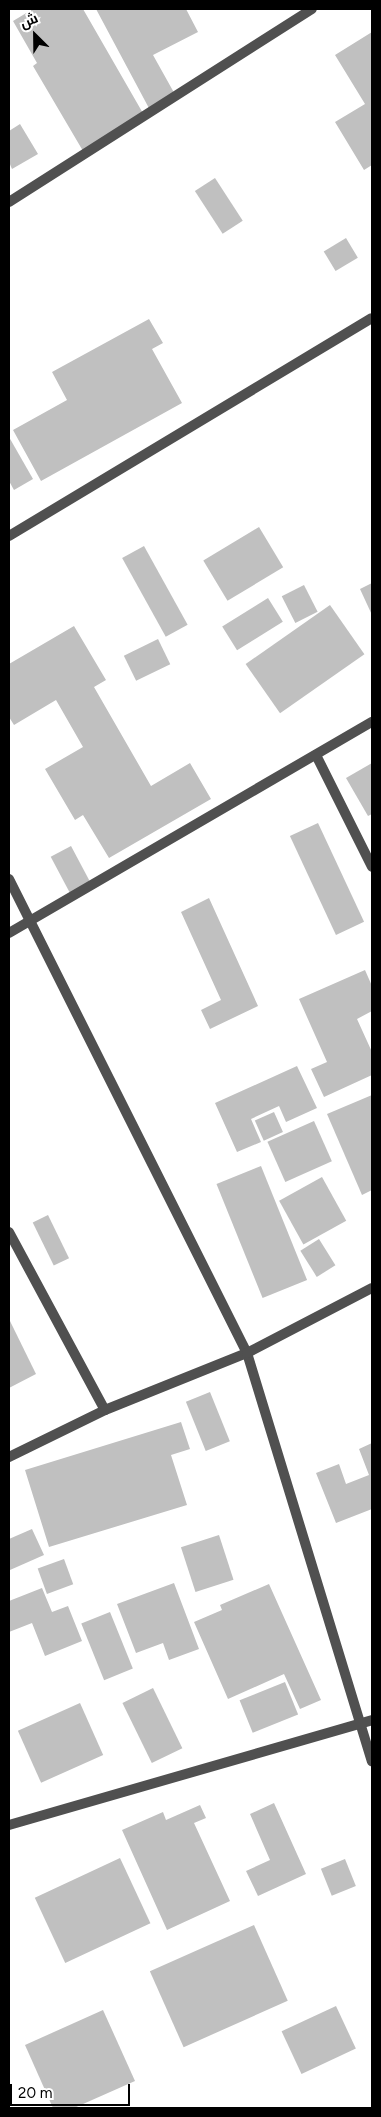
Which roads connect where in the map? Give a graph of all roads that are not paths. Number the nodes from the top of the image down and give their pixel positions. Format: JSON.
{"nodes":[{"id":1,"x":312,"y":9,"type":"edge"},
{"id":2,"x":9,"y":202,"type":"edge"},
{"id":3,"x":372,"y":318,"type":"edge"},
{"id":4,"x":9,"y":536,"type":"edge"},
{"id":5,"x":372,"y":722,"type":"edge"},
{"id":6,"x":316,"y":756,"type":"junction"},
{"id":7,"x":372,"y":866,"type":"edge"},
{"id":8,"x":9,"y":879,"type":"edge"},
{"id":9,"x":31,"y":922,"type":"junction"},
{"id":10,"x":9,"y":933,"type":"edge"},
{"id":11,"x":9,"y":1232,"type":"edge"},
{"id":12,"x":372,"y":1288,"type":"edge"},
{"id":13,"x":246,"y":1352,"type":"junction"},
{"id":14,"x":105,"y":1410,"type":"junction"},
{"id":15,"x":9,"y":1457,"type":"edge"},
{"id":16,"x":372,"y":1720,"type":"edge"},
{"id":17,"x":360,"y":1725,"type":"junction"},
{"id":18,"x":372,"y":1761,"type":"edge"},
{"id":19,"x":9,"y":1825,"type":"edge"}],
"edges":[{"from":1,"to":2,"type":"street"},
{"from":3,"to":4,"type":"street"},
{"from":5,"to":6,"type":"street"},
{"from":6,"to":7,"type":"street"},
{"from":6,"to":9,"type":"street"},
{"from":8,"to":9,"type":"street"},
{"from":9,"to":10,"type":"street"},
{"from":9,"to":13,"type":"street"},
{"from":11,"to":14,"type":"street"},
{"from":12,"to":13,"type":"street"},
{"from":13,"to":14,"type":"street"},
{"from":13,"to":17,"type":"street"},
{"from":14,"to":15,"type":"street"},
{"from":16,"to":17,"type":"street"},
{"from":17,"to":18,"type":"street"},
{"from":17,"to":19,"type":"street"}]}
